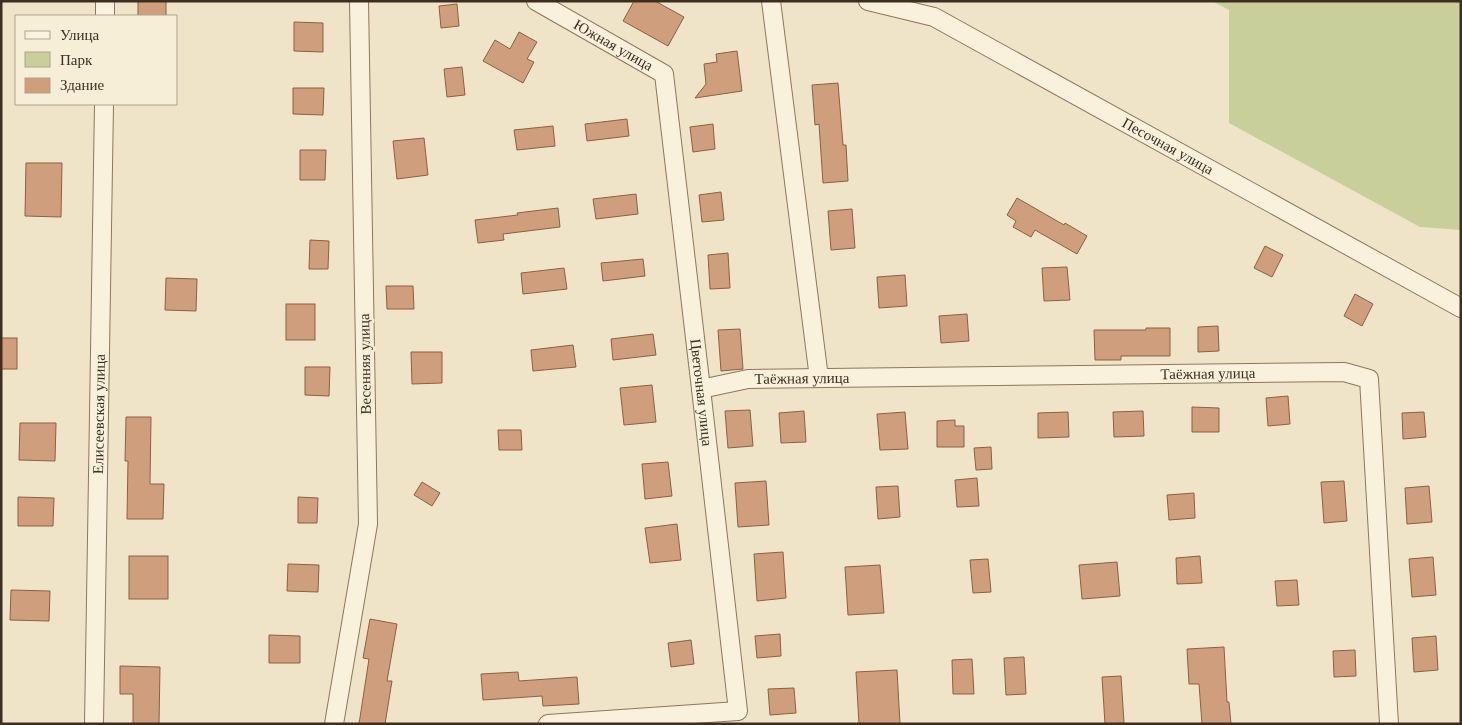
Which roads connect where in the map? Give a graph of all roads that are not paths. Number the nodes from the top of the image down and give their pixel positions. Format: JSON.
{"nodes":[{"id":1,"x":106,"y":1,"type":"edge"},
{"id":2,"x":359,"y":1,"type":"edge"},
{"id":3,"x":536,"y":1,"type":"edge"},
{"id":4,"x":771,"y":1,"type":"edge"},
{"id":5,"x":868,"y":1,"type":"edge"},
{"id":6,"x":105,"y":15,"type":"edge"},
{"id":7,"x":664,"y":74,"type":"joint"},
{"id":8,"x":104,"y":105,"type":"edge"},
{"id":9,"x":1461,"y":308,"type":"edge"},
{"id":10,"x":819,"y":378,"type":"junction"},
{"id":11,"x":701,"y":389,"type":"junction"},
{"id":12,"x":94,"y":724,"type":"edge"},
{"id":13,"x":334,"y":724,"type":"edge"},
{"id":14,"x":548,"y":724,"type":"edge"},
{"id":15,"x":1388,"y":724,"type":"edge"}],
"edges":[{"from":1,"to":6,"type":"street"},
{"from":2,"to":13,"type":"street","name":"Весенняя улица"},
{"from":3,"to":7,"type":"street","name":"Южная улица"},
{"from":4,"to":10,"type":"street"},
{"from":5,"to":9,"type":"street","name":"Песочная улица"},
{"from":7,"to":11,"type":"street","name":"Цветочная улица"},
{"from":8,"to":12,"type":"street","name":"Елисеевская улица"},
{"from":10,"to":11,"type":"street","name":"Таёжная улица"},
{"from":10,"to":15,"type":"street","name":"Таёжная улица"},
{"from":11,"to":14,"type":"street","name":"Цветочная улица"}]}
